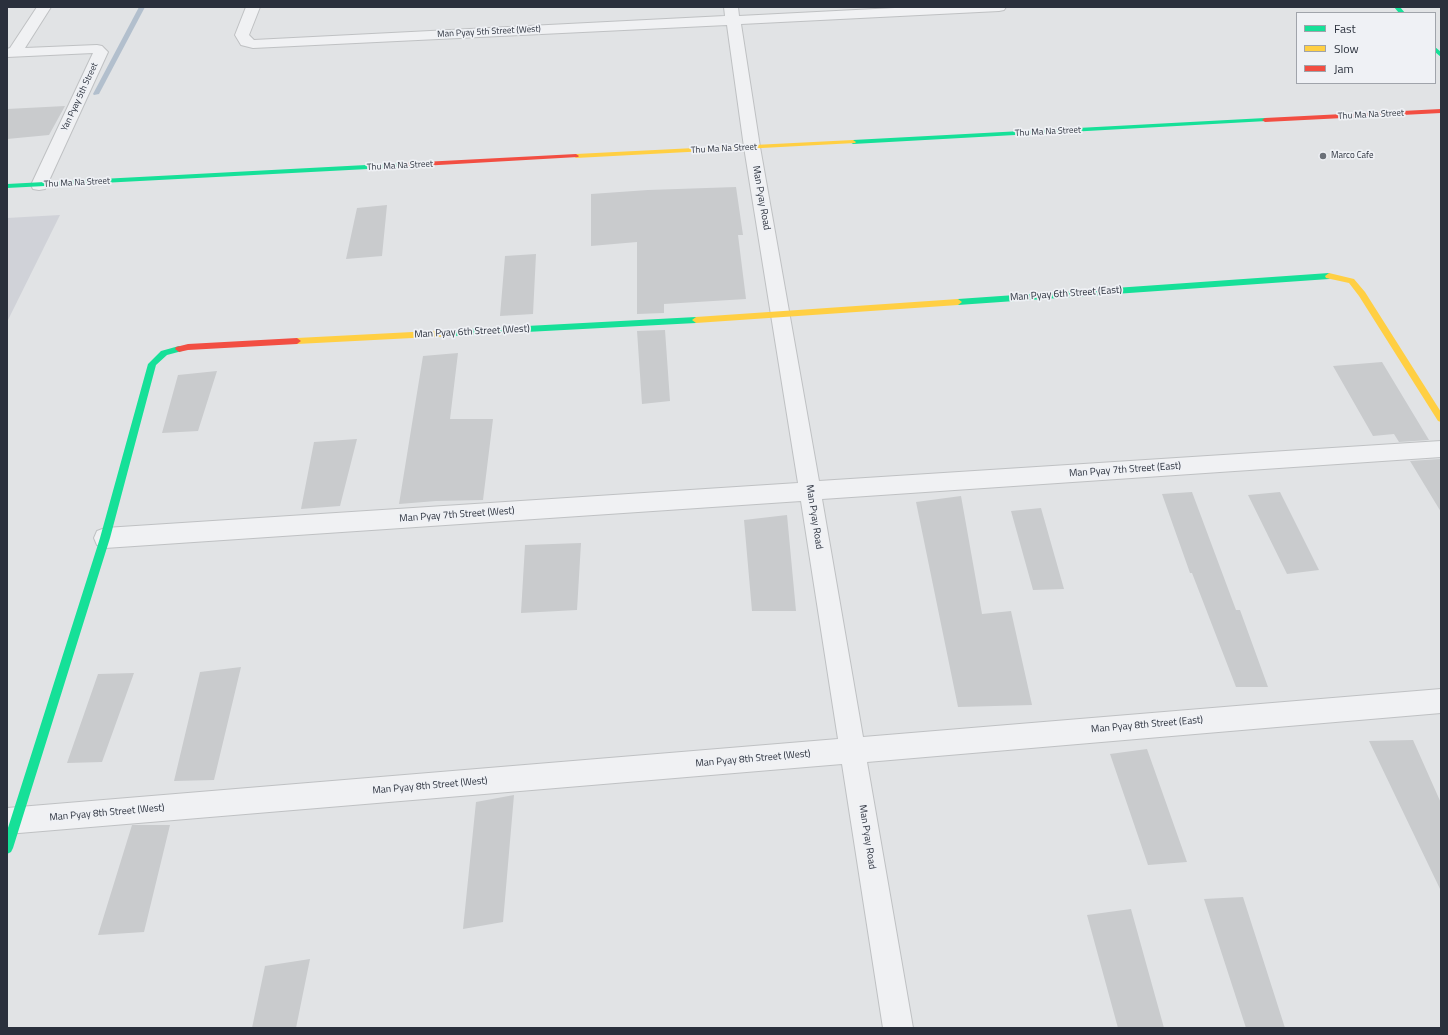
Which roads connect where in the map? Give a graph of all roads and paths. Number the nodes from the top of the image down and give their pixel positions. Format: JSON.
{"nodes":[{"id":1,"x":44,"y":7,"type":"edge"},
{"id":2,"x":253,"y":7,"type":"edge"},
{"id":3,"x":999,"y":7,"type":"edge"},
{"id":4,"x":732,"y":13,"type":"edge"},
{"id":5,"x":10,"y":53,"type":"edge"},
{"id":6,"x":1441,"y":111,"type":"edge"},
{"id":7,"x":752,"y":147,"type":"junction"},
{"id":8,"x":39,"y":185,"type":"junction"},
{"id":9,"x":7,"y":186,"type":"edge"},
{"id":10,"x":781,"y":315,"type":"junction"},
{"id":11,"x":1441,"y":419,"type":"edge"},
{"id":12,"x":1441,"y":448,"type":"edge"},
{"id":13,"x":810,"y":491,"type":"junction"},
{"id":14,"x":105,"y":538,"type":"junction"},
{"id":15,"x":1441,"y":701,"type":"edge"},
{"id":16,"x":852,"y":750,"type":"junction"},
{"id":17,"x":11,"y":821,"type":"edge"},
{"id":18,"x":7,"y":848,"type":"edge"},
{"id":19,"x":898,"y":1028,"type":"edge"}],
"edges":[{"from":1,"to":5,"type":"street"},
{"from":2,"to":4,"type":"street","name":"Man Pyay 5th Street (West)"},
{"from":3,"to":4,"type":"street","name":"Man Pyay 5th Street (West)"},
{"from":4,"to":7,"type":"street","name":"Man Pyay Road"},
{"from":5,"to":8,"type":"street","name":"Yan Pyay 5th Street"},
{"from":6,"to":7,"type":"street","name":"Thu Ma Na Street"},
{"from":7,"to":8,"type":"street","name":"Thu Ma Na Street"},
{"from":7,"to":10,"type":"street","name":"Man Pyay Road"},
{"from":8,"to":9,"type":"street","name":"Thu Ma Na Street"},
{"from":10,"to":11,"type":"street","name":"Man Pyay 6th Street (East)"},
{"from":10,"to":13,"type":"street","name":"Man Pyay Road"},
{"from":10,"to":14,"type":"street","name":"Man Pyay 6th Street (West)"},
{"from":12,"to":13,"type":"street","name":"Man Pyay 7th Street (East)"},
{"from":13,"to":14,"type":"street","name":"Man Pyay 7th Street (West)"},
{"from":13,"to":16,"type":"street","name":"Man Pyay Road"},
{"from":14,"to":17,"type":"street"},
{"from":15,"to":16,"type":"street","name":"Man Pyay 8th Street (East)"},
{"from":16,"to":17,"type":"street","name":"Man Pyay 8th Street (West)"},
{"from":16,"to":19,"type":"street","name":"Man Pyay Road"},
{"from":17,"to":18,"type":"street"}]}
